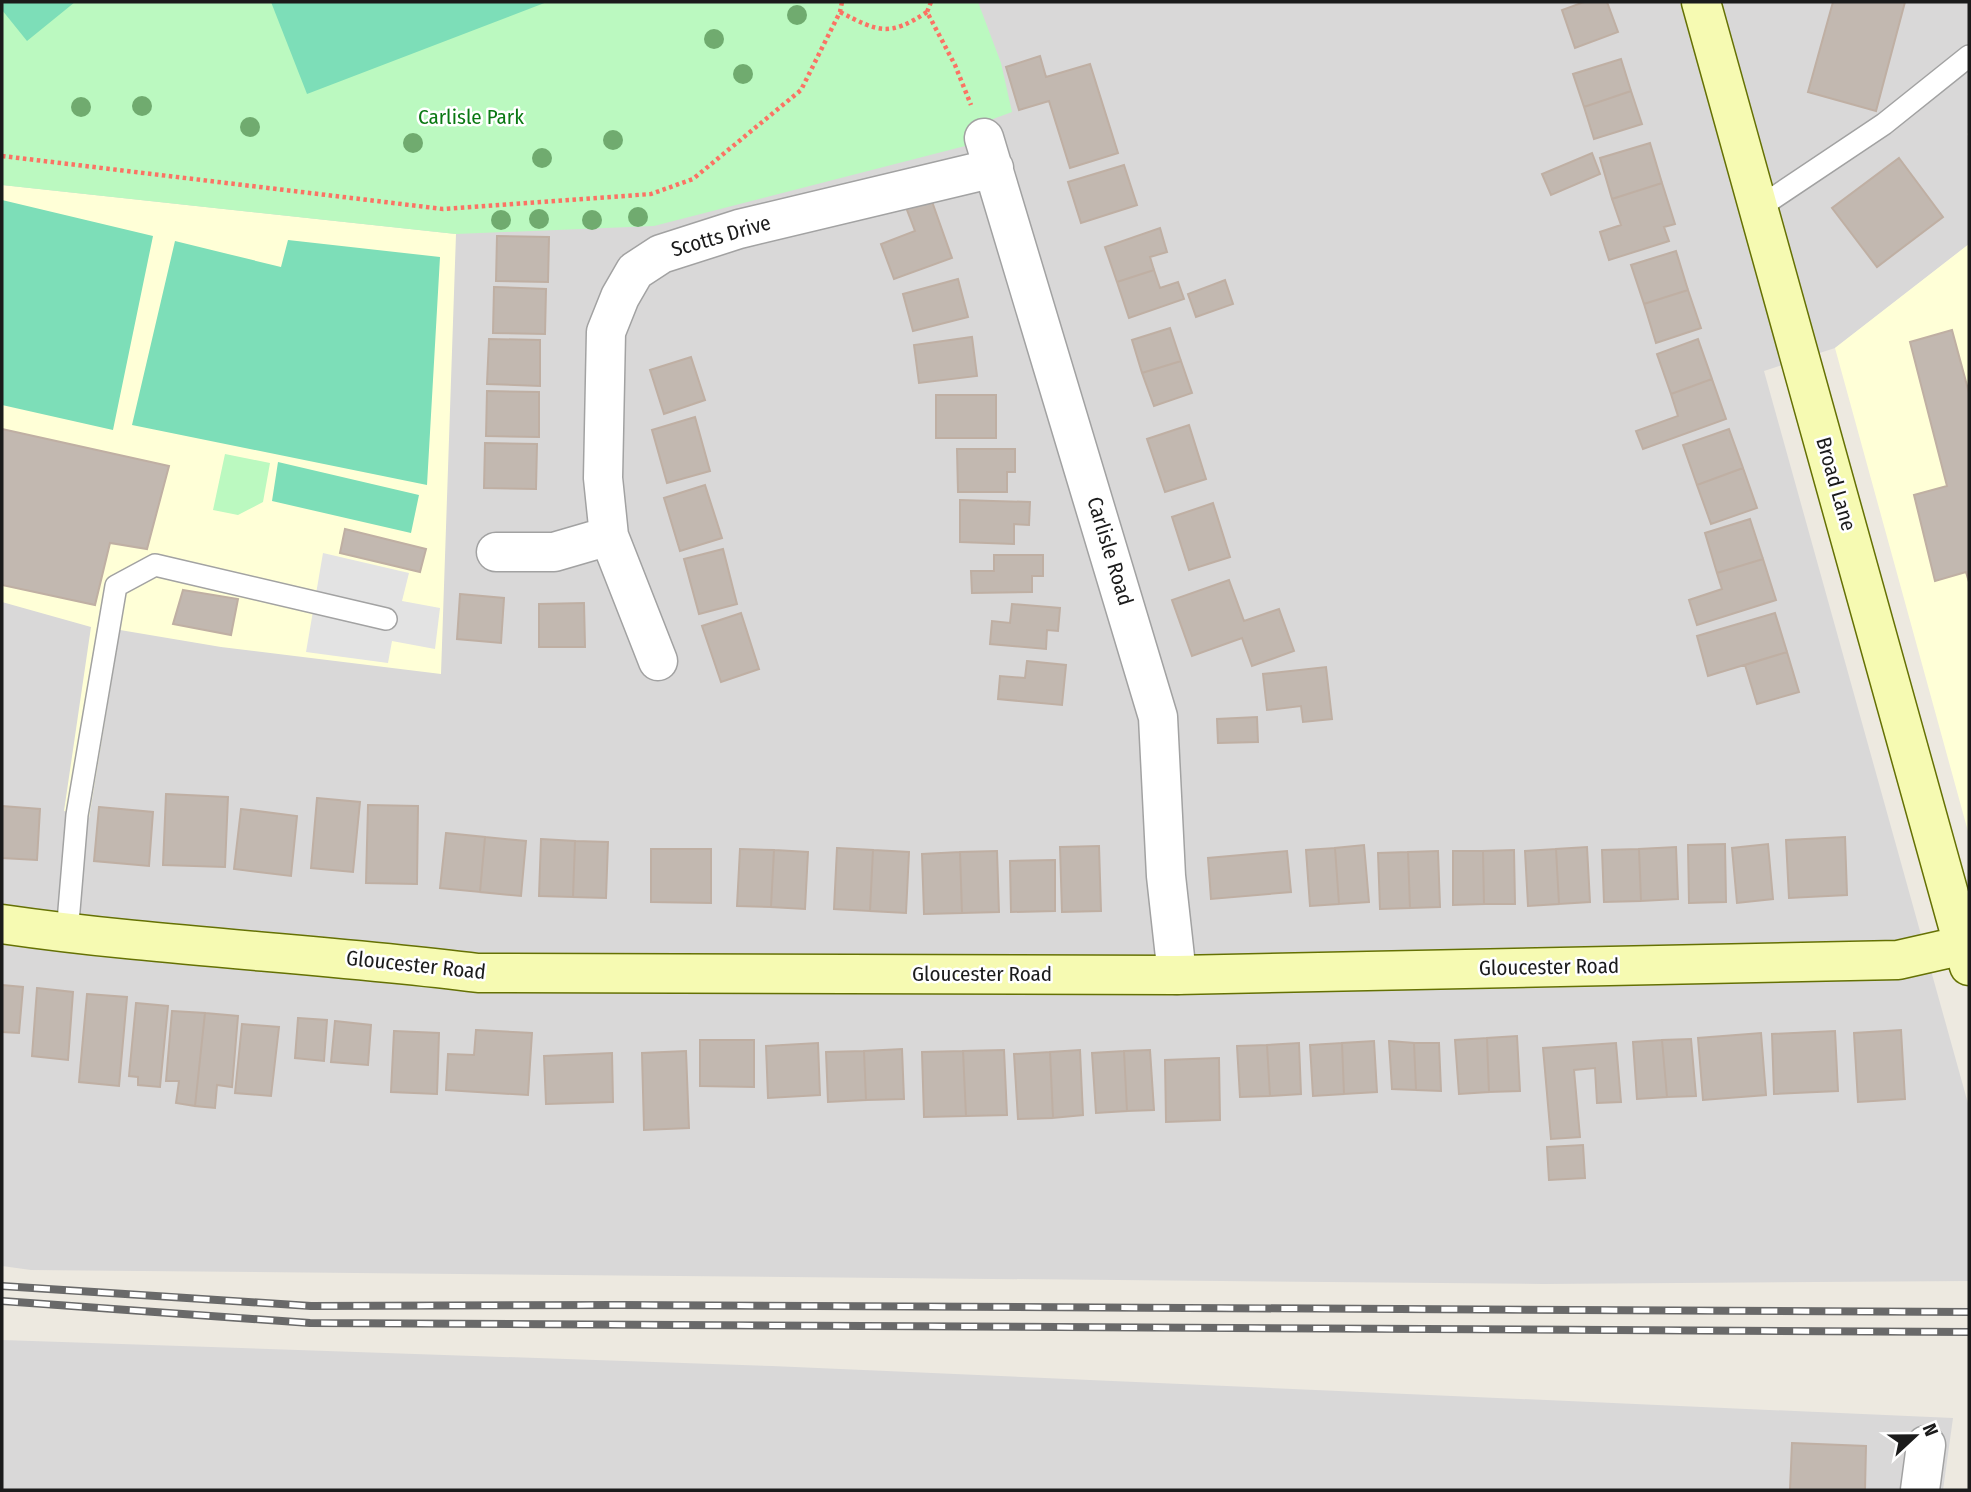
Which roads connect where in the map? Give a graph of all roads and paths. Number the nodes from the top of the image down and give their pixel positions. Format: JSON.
{"nodes":[{"id":1,"x":842,"y":2,"type":"edge"},
{"id":2,"x":931,"y":2,"type":"edge"},
{"id":3,"x":1701,"y":2,"type":"edge"},
{"id":4,"x":840,"y":12,"type":"junction"},
{"id":5,"x":927,"y":12,"type":"junction"},
{"id":6,"x":1969,"y":56,"type":"edge"},
{"id":7,"x":989,"y":153,"type":"junction"},
{"id":8,"x":2,"y":156,"type":"edge"},
{"id":9,"x":1757,"y":209,"type":"junction"},
{"id":10,"x":609,"y":536,"type":"junction"},
{"id":11,"x":496,"y":552,"type":"dead end"},
{"id":12,"x":386,"y":619,"type":"dead end"},
{"id":13,"x":659,"y":661,"type":"dead end"},
{"id":14,"x":2,"y":924,"type":"edge"},
{"id":15,"x":67,"y":933,"type":"junction"},
{"id":16,"x":1966,"y":956,"type":"edge"},
{"id":17,"x":1177,"y":975,"type":"junction"},
{"id":18,"x":1926,"y":1445,"type":"dead end"},
{"id":19,"x":1920,"y":1490,"type":"edge"}],
"edges":[{"from":1,"to":4,"type":"path"},
{"from":2,"to":5,"type":"path"},
{"from":3,"to":9,"type":"street","name":"Broad Lane"},
{"from":4,"to":5,"type":"path"},
{"from":4,"to":8,"type":"path"},
{"from":5,"to":7,"type":"path"},
{"from":6,"to":9,"type":"lane"},
{"from":7,"to":10,"type":"street","name":"Scotts Drive"},
{"from":7,"to":17,"type":"street","name":"Carlisle Road"},
{"from":9,"to":16,"type":"street","name":"Broad Lane"},
{"from":10,"to":11,"type":"street"},
{"from":10,"to":13,"type":"street","name":"Scotts Drive"},
{"from":12,"to":15,"type":"lane"},
{"from":14,"to":15,"type":"street","name":"Gloucester Road"},
{"from":15,"to":17,"type":"street","name":"Gloucester Road"},
{"from":16,"to":17,"type":"street","name":"Gloucester Road"},
{"from":18,"to":19,"type":"street"}]}
